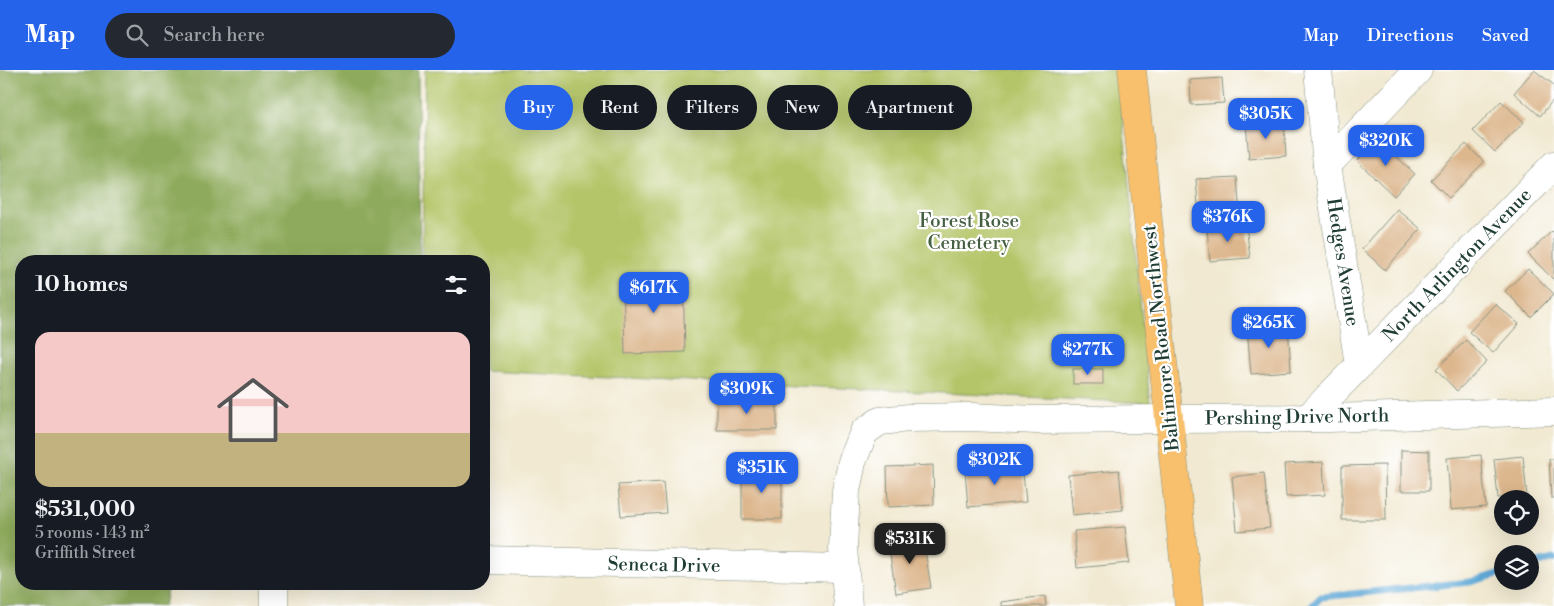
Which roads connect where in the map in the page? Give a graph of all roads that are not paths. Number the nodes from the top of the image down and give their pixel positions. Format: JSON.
{"nodes":[{"id":1,"x":1132,"y":70,"type":"edge"},
{"id":2,"x":1318,"y":70,"type":"edge"},
{"id":3,"x":1418,"y":70,"type":"edge"},
{"id":4,"x":1327,"y":164,"type":"junction"},
{"id":5,"x":1554,"y":165,"type":"edge"},
{"id":6,"x":1359,"y":364,"type":"junction"},
{"id":7,"x":1554,"y":411,"type":"edge"},
{"id":8,"x":1308,"y":418,"type":"junction"},
{"id":9,"x":1169,"y":419,"type":"junction"},
{"id":10,"x":490,"y":560,"type":"edge"},
{"id":11,"x":844,"y":568,"type":"junction"},
{"id":12,"x":274,"y":590,"type":"edge"},
{"id":13,"x":274,"y":606,"type":"edge"},
{"id":14,"x":848,"y":606,"type":"edge"},
{"id":15,"x":1189,"y":606,"type":"edge"}],
"edges":[{"from":1,"to":9,"type":"main road","name":"Baltimore Road Northwest"},
{"from":2,"to":4,"type":"street","name":"Hedges Avenue"},
{"from":3,"to":4,"type":"street"},
{"from":4,"to":6,"type":"street","name":"Hedges Avenue"},
{"from":5,"to":6,"type":"street","name":"North Arlington Avenue"},
{"from":6,"to":8,"type":"street","name":"North Arlington Avenue"},
{"from":7,"to":8,"type":"street","name":"Pershing Drive North"},
{"from":8,"to":9,"type":"street","name":"Pershing Drive North"},
{"from":9,"to":11,"type":"street","name":"Pershing Drive North"},
{"from":9,"to":15,"type":"main road","name":"Baltimore Road Northwest"},
{"from":10,"to":11,"type":"street","name":"Seneca Drive"},
{"from":11,"to":14,"type":"street"},
{"from":12,"to":13,"type":"street"}]}
